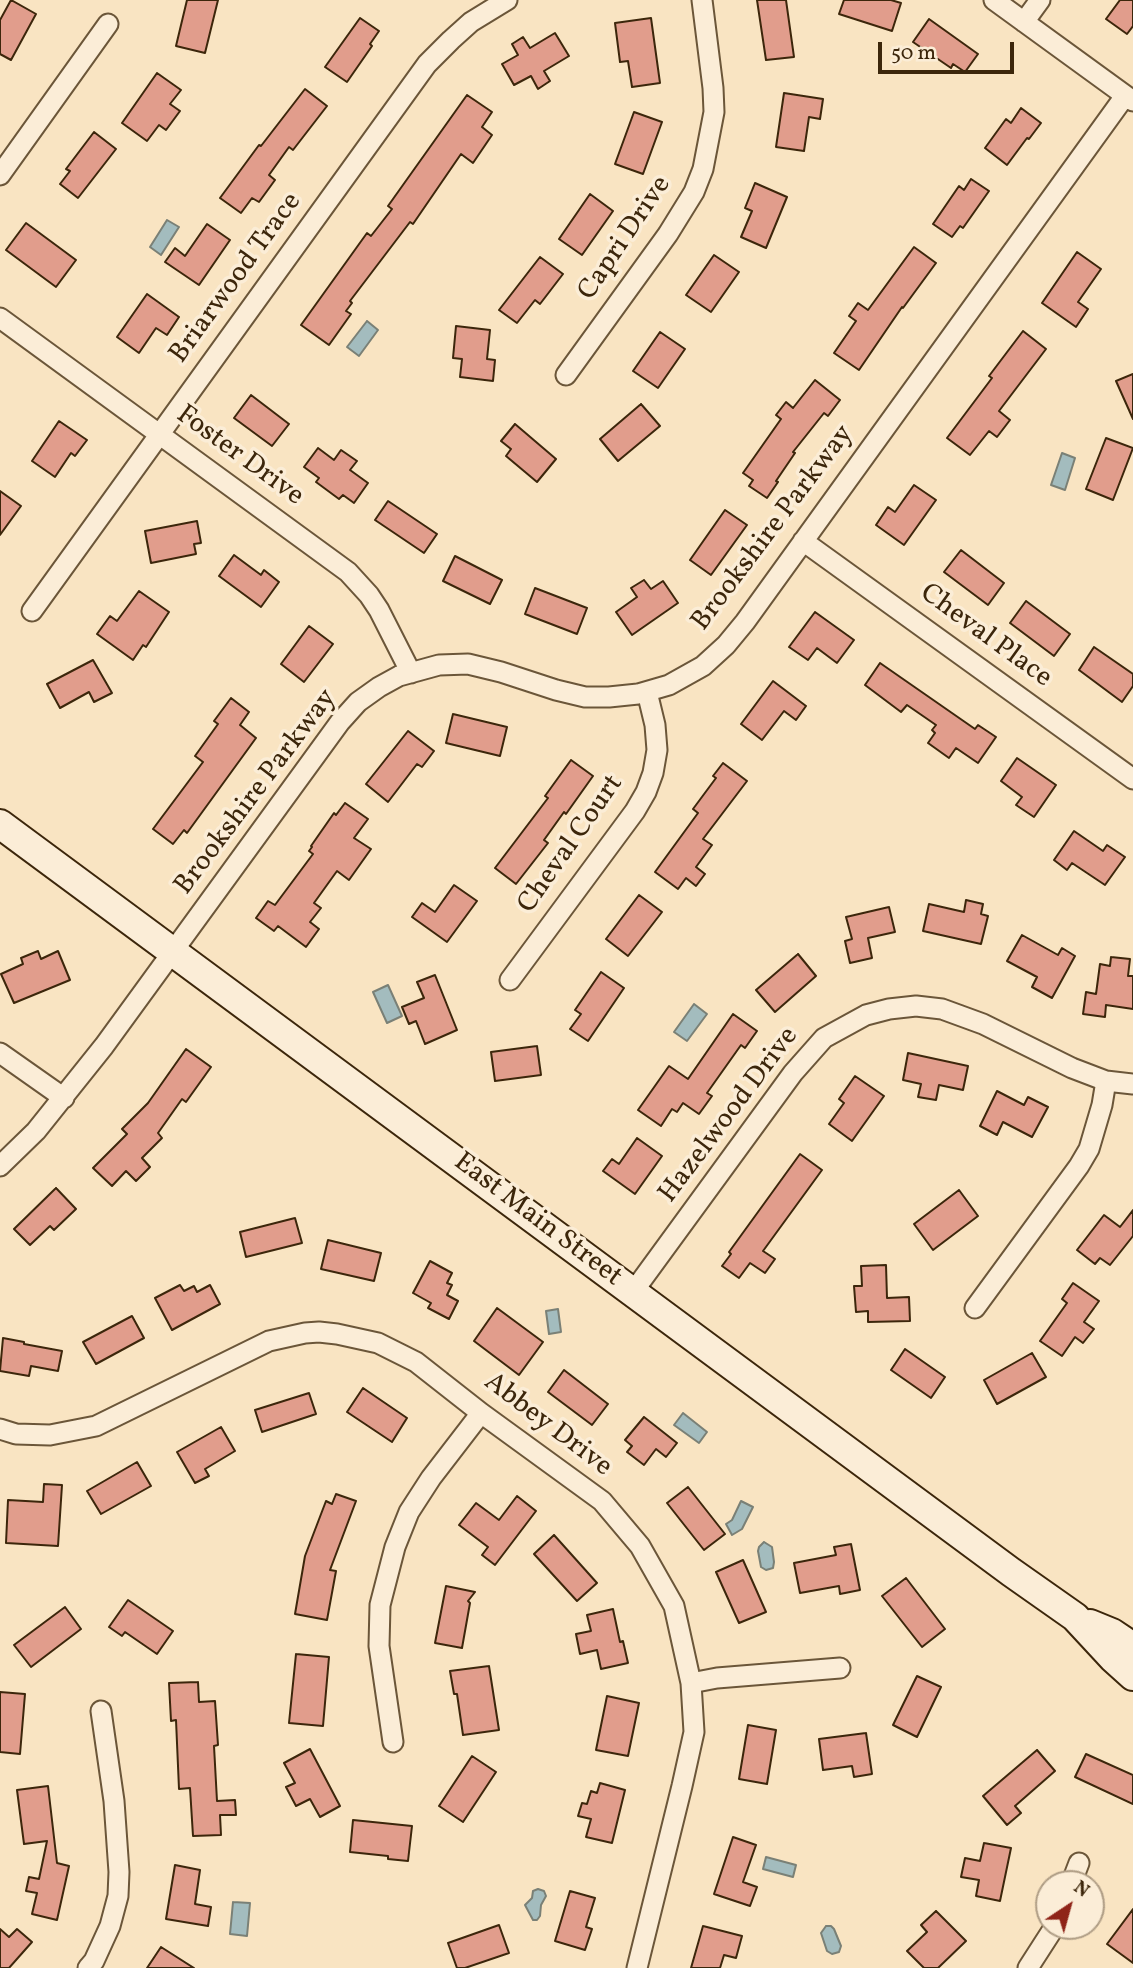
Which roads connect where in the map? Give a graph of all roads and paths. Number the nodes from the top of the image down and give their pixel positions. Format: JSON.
{"nodes":[{"id":1,"x":508,"y":0,"type":"edge"},
{"id":2,"x":702,"y":0,"type":"edge"},
{"id":3,"x":994,"y":0,"type":"edge"},
{"id":4,"x":1040,"y":0,"type":"edge"},
{"id":5,"x":1024,"y":22,"type":"junction"},
{"id":6,"x":108,"y":24,"type":"dead end"},
{"id":7,"x":1129,"y":99,"type":"edge"},
{"id":8,"x":0,"y":175,"type":"edge"},
{"id":9,"x":0,"y":317,"type":"edge"},
{"id":10,"x":566,"y":375,"type":"dead end"},
{"id":11,"x":159,"y":434,"type":"junction"},
{"id":12,"x":803,"y":541,"type":"junction"},
{"id":13,"x":32,"y":611,"type":"dead end"},
{"id":14,"x":411,"y":673,"type":"junction"},
{"id":15,"x":647,"y":692,"type":"junction"},
{"id":16,"x":1133,"y":779,"type":"edge"},
{"id":17,"x":0,"y":824,"type":"edge"},
{"id":18,"x":173,"y":952,"type":"junction"},
{"id":19,"x":510,"y":981,"type":"dead end"},
{"id":20,"x":0,"y":1053,"type":"edge"},
{"id":21,"x":1106,"y":1081,"type":"junction"},
{"id":22,"x":1133,"y":1084,"type":"edge"},
{"id":23,"x":64,"y":1098,"type":"junction"},
{"id":24,"x":0,"y":1166,"type":"edge"},
{"id":25,"x":633,"y":1292,"type":"junction"},
{"id":26,"x":975,"y":1308,"type":"dead end"},
{"id":27,"x":481,"y":1413,"type":"junction"},
{"id":28,"x":0,"y":1429,"type":"edge"},
{"id":29,"x":1075,"y":1617,"type":"junction"},
{"id":30,"x":1133,"y":1647,"type":"edge"},
{"id":31,"x":840,"y":1668,"type":"dead end"},
{"id":32,"x":1133,"y":1676,"type":"edge"},
{"id":33,"x":691,"y":1683,"type":"junction"},
{"id":34,"x":101,"y":1711,"type":"dead end"},
{"id":35,"x":393,"y":1742,"type":"dead end"},
{"id":36,"x":1079,"y":1863,"type":"dead end"},
{"id":37,"x":1076,"y":1870,"type":"edge"},
{"id":38,"x":1046,"y":1940,"type":"edge"},
{"id":39,"x":88,"y":1968,"type":"edge"},
{"id":40,"x":637,"y":1968,"type":"edge"},
{"id":41,"x":1028,"y":1968,"type":"edge"}],
"edges":[{"from":1,"to":11,"type":"street","name":"Briarwood Trace"},
{"from":2,"to":10,"type":"street","name":"Capri Drive"},
{"from":3,"to":5,"type":"street"},
{"from":4,"to":5,"type":"street"},
{"from":5,"to":7,"type":"street"},
{"from":6,"to":8,"type":"street"},
{"from":7,"to":12,"type":"street","name":"Brookshire Parkway"},
{"from":9,"to":11,"type":"street","name":"Foster Drive"},
{"from":11,"to":13,"type":"street","name":"Briarwood Trace"},
{"from":11,"to":14,"type":"street","name":"Foster Drive"},
{"from":12,"to":15,"type":"street","name":"Brookshire Parkway"},
{"from":12,"to":16,"type":"street","name":"Cheval Place"},
{"from":14,"to":15,"type":"street","name":"Brookshire Parkway"},
{"from":14,"to":18,"type":"street","name":"Brookshire Parkway"},
{"from":15,"to":19,"type":"street","name":"Cheval Court"},
{"from":17,"to":18,"type":"main road","name":"East Main Street"},
{"from":18,"to":23,"type":"street","name":"Brookshire Parkway"},
{"from":18,"to":25,"type":"main road","name":"East Main Street"},
{"from":20,"to":23,"type":"street"},
{"from":21,"to":22,"type":"street","name":"Hazelwood Drive"},
{"from":21,"to":25,"type":"street","name":"Hazelwood Drive"},
{"from":21,"to":26,"type":"street"},
{"from":23,"to":24,"type":"street","name":"Brookshire Parkway"},
{"from":25,"to":29,"type":"main road","name":"East Main Street"},
{"from":27,"to":28,"type":"street","name":"Abbey Drive"},
{"from":27,"to":33,"type":"street","name":"Abbey Drive"},
{"from":27,"to":35,"type":"street"},
{"from":29,"to":30,"type":"main road","name":"East Main Street"},
{"from":29,"to":32,"type":"main road","name":"East Main Street"},
{"from":31,"to":33,"type":"street"},
{"from":33,"to":40,"type":"street","name":"Abbey Drive"},
{"from":34,"to":39,"type":"street"},
{"from":36,"to":37,"type":"street"},
{"from":38,"to":41,"type":"street"}]}
